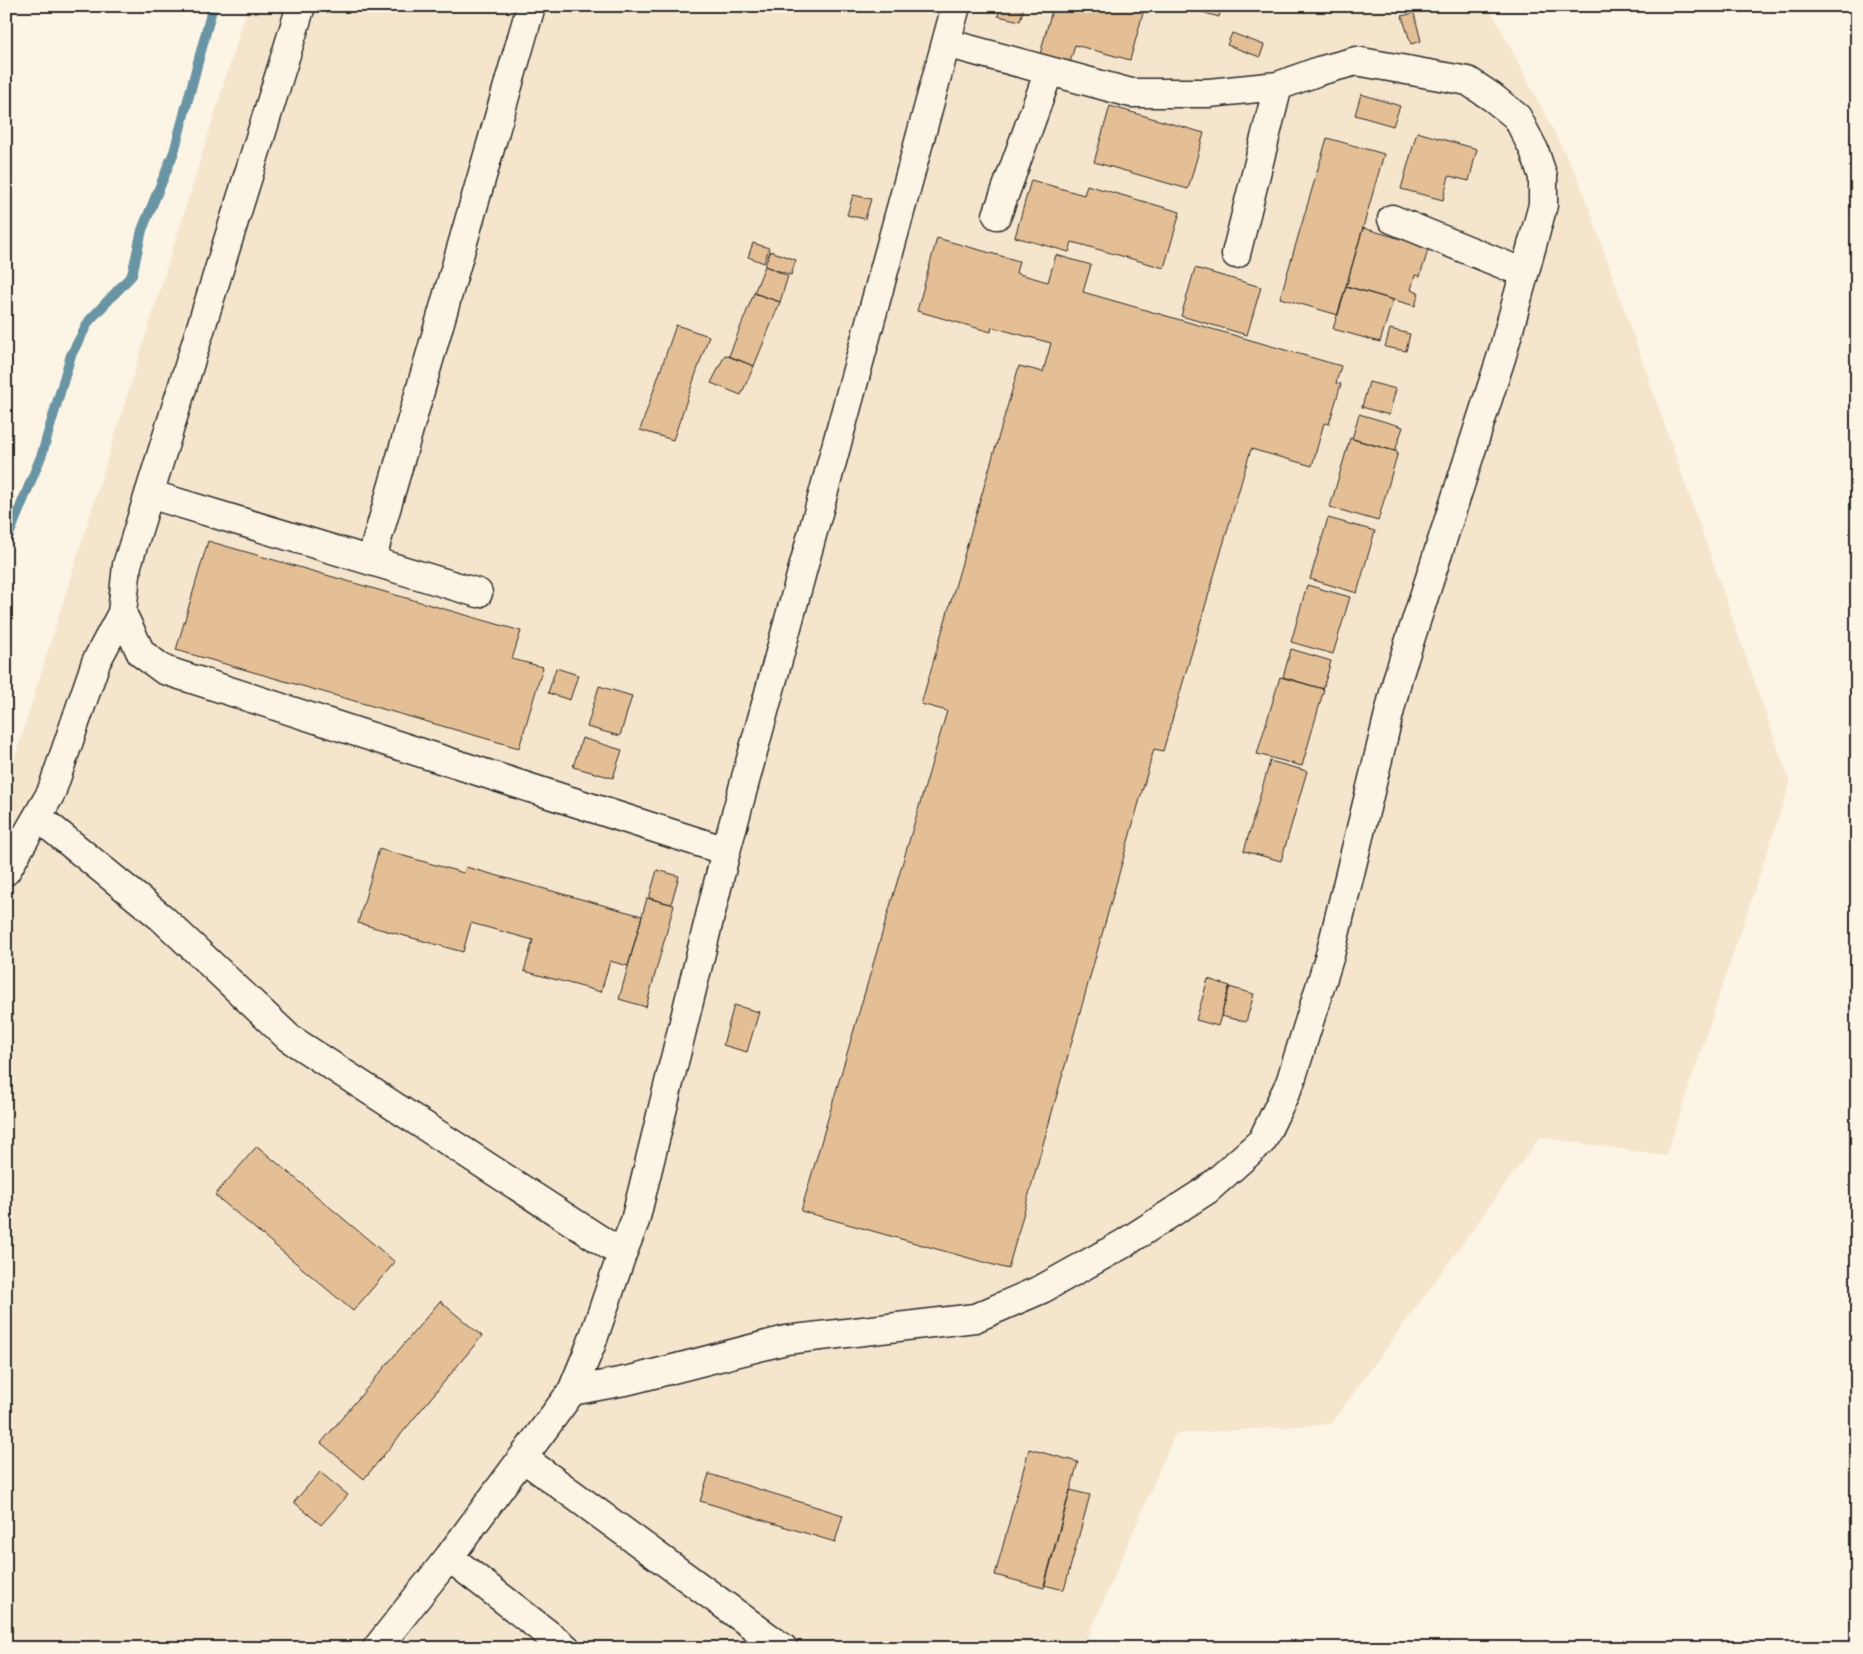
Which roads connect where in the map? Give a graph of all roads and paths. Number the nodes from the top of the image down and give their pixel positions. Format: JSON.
{"nodes":[{"id":1,"x":301,"y":6,"type":"edge"},
{"id":2,"x":531,"y":6,"type":"edge"},
{"id":3,"x":956,"y":6,"type":"edge"},
{"id":4,"x":946,"y":43,"type":"junction"},
{"id":5,"x":1049,"y":71,"type":"junction"},
{"id":6,"x":1278,"y":86,"type":"junction"},
{"id":7,"x":997,"y":215,"type":"dead end"},
{"id":8,"x":1392,"y":219,"type":"dead end"},
{"id":9,"x":1236,"y":254,"type":"dead end"},
{"id":10,"x":1524,"y":273,"type":"junction"},
{"id":11,"x":149,"y":494,"type":"junction"},
{"id":12,"x":371,"y":561,"type":"junction"},
{"id":13,"x":478,"y":593,"type":"dead end"},
{"id":14,"x":122,"y":614,"type":"junction"},
{"id":15,"x":38,"y":817,"type":"junction"},
{"id":16,"x":726,"y":851,"type":"junction"},
{"id":17,"x":6,"y":871,"type":"edge"},
{"id":18,"x":622,"y":1254,"type":"junction"},
{"id":19,"x":572,"y":1390,"type":"junction"},
{"id":20,"x":523,"y":1458,"type":"junction"},
{"id":21,"x":449,"y":1557,"type":"junction"},
{"id":22,"x":535,"y":1639,"type":"edge"},
{"id":23,"x":377,"y":1648,"type":"edge"},
{"id":24,"x":566,"y":1648,"type":"edge"},
{"id":25,"x":783,"y":1648,"type":"edge"}],
"edges":[{"from":1,"to":11,"type":"lane"},
{"from":2,"to":12,"type":"lane"},
{"from":3,"to":4,"type":"lane"},
{"from":4,"to":5,"type":"lane"},
{"from":4,"to":16,"type":"lane"},
{"from":5,"to":6,"type":"lane"},
{"from":5,"to":7,"type":"lane"},
{"from":6,"to":9,"type":"lane"},
{"from":6,"to":10,"type":"lane"},
{"from":8,"to":10,"type":"lane"},
{"from":10,"to":19,"type":"lane"},
{"from":11,"to":12,"type":"lane"},
{"from":11,"to":14,"type":"lane"},
{"from":12,"to":13,"type":"lane"},
{"from":14,"to":15,"type":"lane"},
{"from":14,"to":16,"type":"lane"},
{"from":15,"to":17,"type":"lane"},
{"from":15,"to":18,"type":"lane"},
{"from":16,"to":18,"type":"lane"},
{"from":18,"to":19,"type":"lane"},
{"from":19,"to":20,"type":"lane"},
{"from":20,"to":21,"type":"lane"},
{"from":20,"to":25,"type":"lane"},
{"from":21,"to":22,"type":"lane"},
{"from":21,"to":23,"type":"lane"},
{"from":22,"to":24,"type":"lane"}]}
